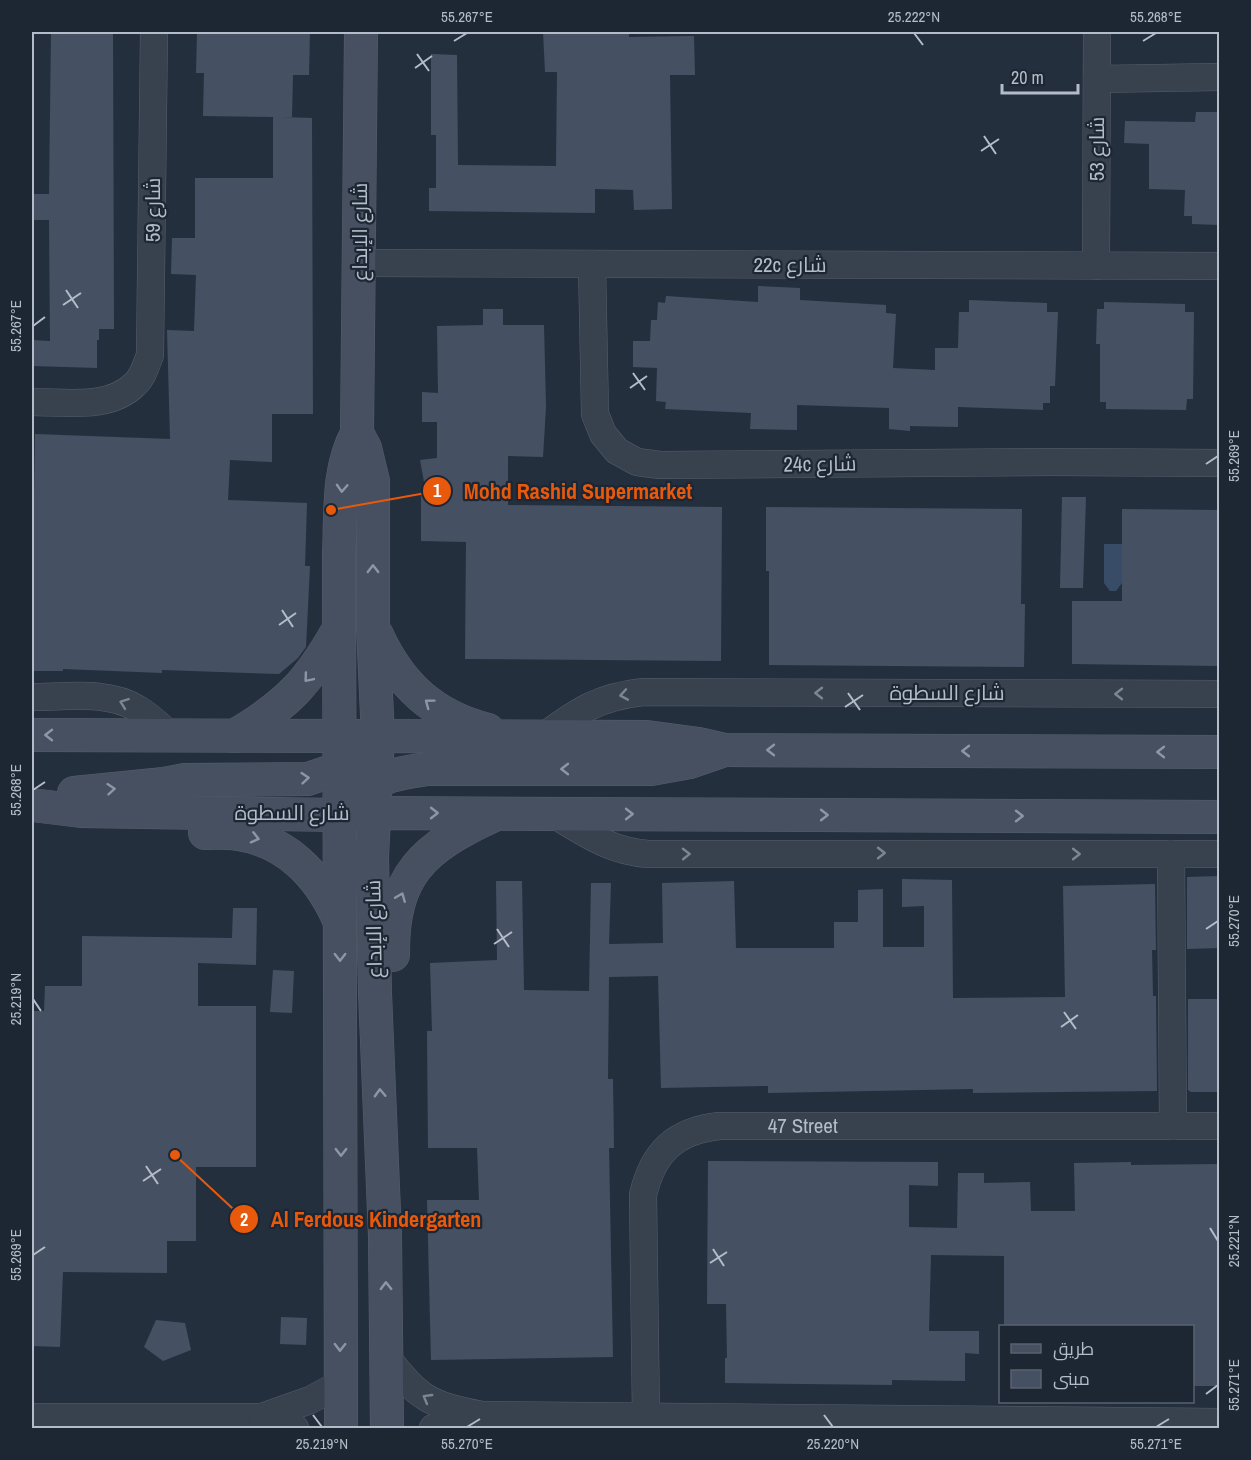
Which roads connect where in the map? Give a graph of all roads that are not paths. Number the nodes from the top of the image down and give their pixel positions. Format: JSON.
{"nodes":[{"id":1,"x":154,"y":32,"type":"edge"},
{"id":2,"x":361,"y":32,"type":"edge"},
{"id":3,"x":1097,"y":32,"type":"edge"},
{"id":4,"x":1220,"y":77,"type":"edge"},
{"id":5,"x":1097,"y":79,"type":"junction"},
{"id":6,"x":360,"y":263,"type":"junction"},
{"id":7,"x":592,"y":264,"type":"junction"},
{"id":8,"x":1096,"y":266,"type":"junction"},
{"id":9,"x":1220,"y":266,"type":"edge"},
{"id":10,"x":32,"y":402,"type":"edge"},
{"id":11,"x":357,"y":433,"type":"junction"},
{"id":12,"x":1220,"y":463,"type":"edge"},
{"id":13,"x":339,"y":628,"type":"junction"},
{"id":14,"x":373,"y":628,"type":"junction"},
{"id":15,"x":1220,"y":694,"type":"edge"},
{"id":16,"x":32,"y":697,"type":"edge"},
{"id":17,"x":32,"y":735,"type":"edge"},
{"id":18,"x":338,"y":735,"type":"junction"},
{"id":19,"x":171,"y":736,"type":"junction"},
{"id":20,"x":234,"y":736,"type":"junction"},
{"id":21,"x":378,"y":737,"type":"junction"},
{"id":22,"x":532,"y":737,"type":"junction"},
{"id":23,"x":725,"y":750,"type":"junction"},
{"id":24,"x":1220,"y":752,"type":"edge"},
{"id":25,"x":340,"y":768,"type":"junction"},
{"id":26,"x":377,"y":781,"type":"junction"},
{"id":27,"x":32,"y":797,"type":"edge"},
{"id":28,"x":32,"y":805,"type":"edge"},
{"id":29,"x":375,"y":813,"type":"junction"},
{"id":30,"x":498,"y":813,"type":"junction"},
{"id":31,"x":553,"y":814,"type":"junction"},
{"id":32,"x":339,"y":815,"type":"junction"},
{"id":33,"x":32,"y":816,"type":"edge"},
{"id":34,"x":1220,"y":817,"type":"edge"},
{"id":35,"x":1171,"y":854,"type":"junction"},
{"id":36,"x":1220,"y":854,"type":"edge"},
{"id":37,"x":340,"y":924,"type":"junction"},
{"id":38,"x":379,"y":1056,"type":"junction"},
{"id":39,"x":1173,"y":1126,"type":"junction"},
{"id":40,"x":1220,"y":1126,"type":"edge"},
{"id":41,"x":387,"y":1357,"type":"junction"},
{"id":42,"x":340,"y":1384,"type":"junction"},
{"id":43,"x":482,"y":1415,"type":"junction"},
{"id":44,"x":646,"y":1416,"type":"junction"},
{"id":45,"x":32,"y":1417,"type":"edge"},
{"id":46,"x":262,"y":1417,"type":"junction"},
{"id":47,"x":1220,"y":1422,"type":"edge"},
{"id":48,"x":1120,"y":1425,"type":"edge"},
{"id":49,"x":295,"y":1428,"type":"edge"},
{"id":50,"x":340,"y":1428,"type":"edge"},
{"id":51,"x":366,"y":1428,"type":"edge"},
{"id":52,"x":387,"y":1428,"type":"edge"},
{"id":53,"x":433,"y":1428,"type":"edge"}],
"edges":[{"from":1,"to":10,"type":"street","name":"شارع 59"},
{"from":2,"to":6,"type":"main road","name":"شارع الإبداع"},
{"from":3,"to":5,"type":"street","name":"شارع 53"},
{"from":4,"to":5,"type":"street"},
{"from":5,"to":8,"type":"street","name":"شارع 53"},
{"from":6,"to":7,"type":"street","name":"22c شارع"},
{"from":6,"to":11,"type":"main road","name":"شارع الإبداع"},
{"from":7,"to":8,"type":"street","name":"22c شارع"},
{"from":7,"to":12,"type":"street","name":"24c شارع"},
{"from":8,"to":9,"type":"street","name":"22c شارع"},
{"from":11,"to":13,"type":"main road","name":"شارع الإبداع","one_way":true},
{"from":14,"to":11,"type":"main road","name":"شارع الإبداع","one_way":true},
{"from":13,"to":18,"type":"main road","name":"شارع الإبداع"},
{"from":13,"to":20,"type":"main road","one_way":true},
{"from":14,"to":21,"type":"main road","name":"شارع الإبداع"},
{"from":22,"to":14,"type":"main road","one_way":true},
{"from":15,"to":22,"type":"street","name":"شارع السطوة","one_way":true},
{"from":19,"to":16,"type":"street","one_way":true},
{"from":19,"to":17,"type":"main road","one_way":true},
{"from":18,"to":20,"type":"main road"},
{"from":18,"to":21,"type":"main road"},
{"from":18,"to":25,"type":"main road","name":"شارع الإبداع"},
{"from":19,"to":20,"type":"main road"},
{"from":21,"to":22,"type":"main road"},
{"from":21,"to":25,"type":"main road"},
{"from":21,"to":26,"type":"main road","name":"شارع الإبداع"},
{"from":22,"to":23,"type":"main road"},
{"from":24,"to":23,"type":"main road","one_way":true},
{"from":23,"to":26,"type":"main road","one_way":true},
{"from":27,"to":25,"type":"main road","one_way":true},
{"from":25,"to":32,"type":"main road","name":"شارع الإبداع"},
{"from":26,"to":29,"type":"main road","name":"شارع الإبداع"},
{"from":26,"to":32,"type":"main road"},
{"from":28,"to":32,"type":"main road","name":"شارع السطوة"},
{"from":29,"to":30,"type":"main road","name":"شارع السطوة","one_way":true},
{"from":29,"to":32,"type":"main road","name":"شارع السطوة"},
{"from":29,"to":38,"type":"main road","name":"شارع الإبداع"},
{"from":30,"to":31,"type":"main road","name":"شارع السطوة"},
{"from":38,"to":30,"type":"main road","one_way":true},
{"from":31,"to":34,"type":"main road","name":"شارع السطوة","one_way":true},
{"from":31,"to":35,"type":"street","name":"شارع السطوة","one_way":true},
{"from":32,"to":37,"type":"main road","name":"شارع الإبداع"},
{"from":33,"to":37,"type":"main road","one_way":true},
{"from":35,"to":36,"type":"street","name":"شارع السطوة"},
{"from":35,"to":39,"type":"street"},
{"from":37,"to":42,"type":"main road","name":"شارع الإبداع","one_way":true},
{"from":41,"to":38,"type":"main road","name":"شارع الإبداع","one_way":true},
{"from":39,"to":40,"type":"street","name":"47 Street"},
{"from":39,"to":44,"type":"street","name":"47 Street"},
{"from":43,"to":41,"type":"street","one_way":true},
{"from":41,"to":52,"type":"main road","name":"شارع الإبداع"},
{"from":42,"to":46,"type":"street"},
{"from":42,"to":50,"type":"main road","name":"شارع الإبداع"},
{"from":42,"to":51,"type":"main road"},
{"from":43,"to":44,"type":"street"},
{"from":43,"to":53,"type":"street"},
{"from":44,"to":48,"type":"street"},
{"from":45,"to":46,"type":"street"},
{"from":46,"to":49,"type":"street"},
{"from":47,"to":48,"type":"street"}]}
